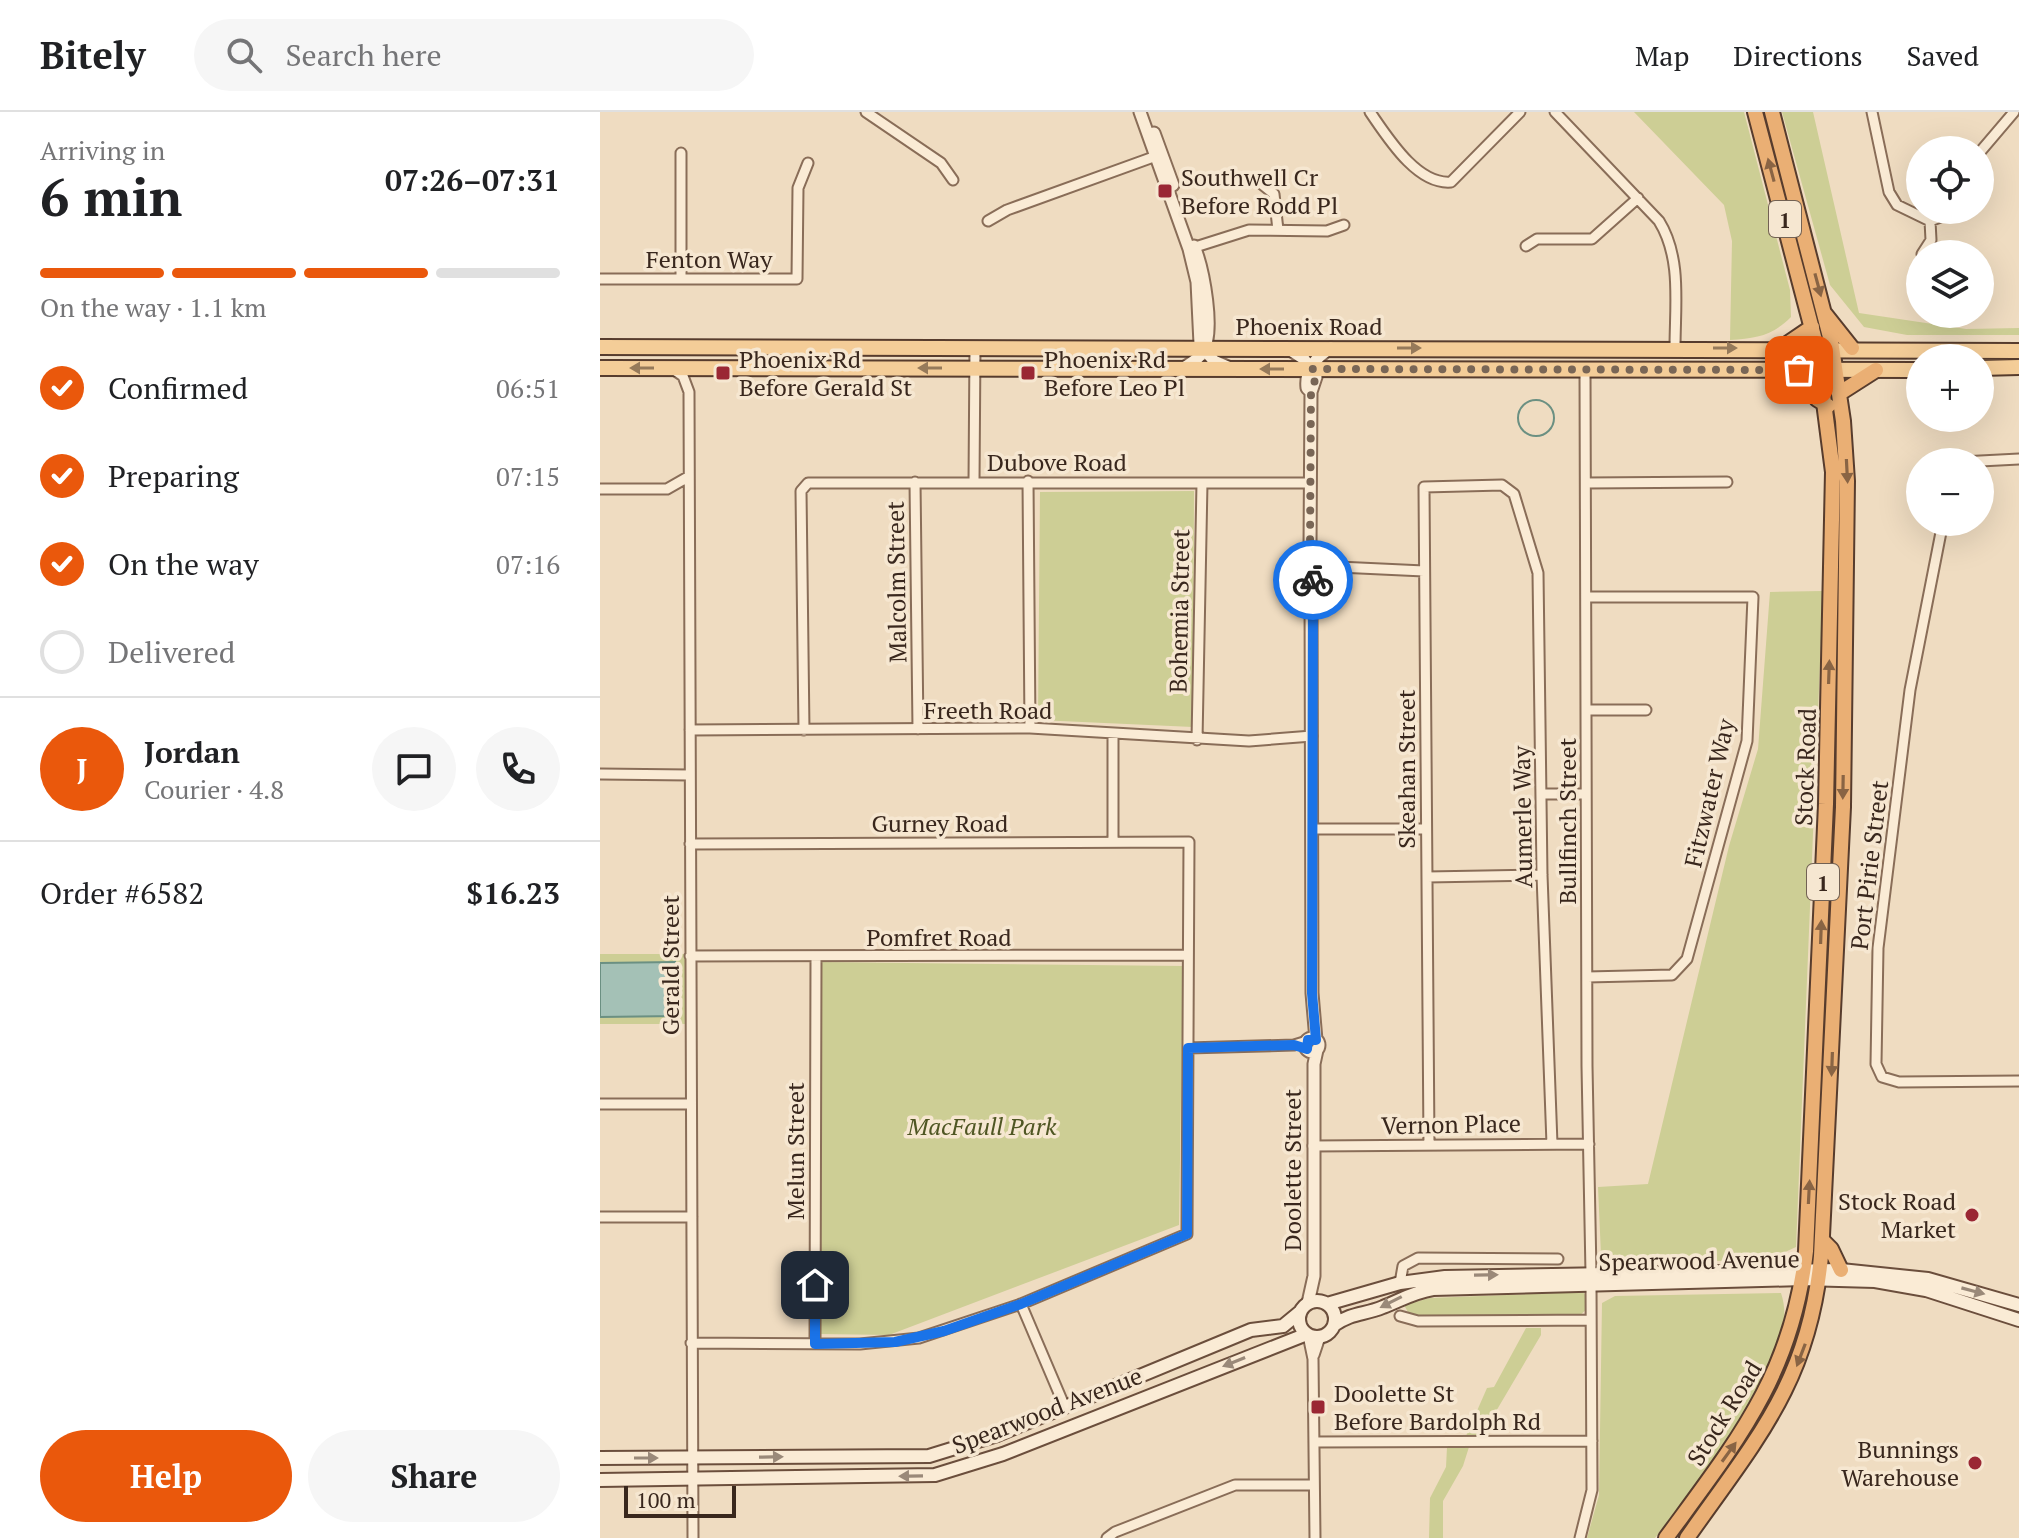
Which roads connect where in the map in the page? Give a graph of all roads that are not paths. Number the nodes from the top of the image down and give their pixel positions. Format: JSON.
{"nodes":[{"id":1,"x":866,"y":112,"type":"edge"},
{"id":2,"x":1140,"y":112,"type":"edge"},
{"id":3,"x":1147,"y":112,"type":"edge"},
{"id":4,"x":1370,"y":112,"type":"edge"},
{"id":5,"x":1520,"y":112,"type":"edge"},
{"id":6,"x":1555,"y":112,"type":"edge"},
{"id":7,"x":1755,"y":112,"type":"edge"},
{"id":8,"x":1772,"y":112,"type":"edge"},
{"id":9,"x":1872,"y":112,"type":"edge"},
{"id":10,"x":2014,"y":112,"type":"edge"},
{"id":11,"x":1994,"y":136,"type":"edge"},
{"id":12,"x":681,"y":153,"type":"dead end"},
{"id":13,"x":1158,"y":155,"type":"junction"},
{"id":14,"x":808,"y":163,"type":"dead end"},
{"id":15,"x":1254,"y":178,"type":"dead end"},
{"id":16,"x":953,"y":180,"type":"dead end"},
{"id":17,"x":1638,"y":198,"type":"junction"},
{"id":18,"x":1906,"y":209,"type":"edge"},
{"id":19,"x":988,"y":221,"type":"dead end"},
{"id":20,"x":1344,"y":225,"type":"dead end"},
{"id":21,"x":1278,"y":230,"type":"junction"},
{"id":22,"x":1526,"y":246,"type":"dead end"},
{"id":23,"x":1192,"y":248,"type":"junction"},
{"id":24,"x":600,"y":279,"type":"edge"},
{"id":25,"x":681,"y":279,"type":"junction"},
{"id":26,"x":1825,"y":314,"type":"junction"},
{"id":27,"x":1812,"y":327,"type":"junction"},
{"id":28,"x":600,"y":347,"type":"edge"},
{"id":29,"x":975,"y":347,"type":"junction"},
{"id":30,"x":1205,"y":348,"type":"junction"},
{"id":31,"x":1286,"y":348,"type":"junction"},
{"id":32,"x":1331,"y":348,"type":"junction"},
{"id":33,"x":1675,"y":348,"type":"junction"},
{"id":34,"x":1781,"y":348,"type":"junction"},
{"id":35,"x":1825,"y":348,"type":"junction"},
{"id":36,"x":1852,"y":348,"type":"junction"},
{"id":37,"x":2019,"y":351,"type":"edge"},
{"id":38,"x":2019,"y":367,"type":"edge"},
{"id":39,"x":600,"y":368,"type":"edge"},
{"id":40,"x":672,"y":368,"type":"junction"},
{"id":41,"x":707,"y":368,"type":"junction"},
{"id":42,"x":975,"y":368,"type":"junction"},
{"id":43,"x":1994,"y":368,"type":"edge"},
{"id":44,"x":1182,"y":369,"type":"junction"},
{"id":45,"x":1232,"y":369,"type":"junction"},
{"id":46,"x":1312,"y":369,"type":"junction"},
{"id":47,"x":1585,"y":369,"type":"junction"},
{"id":48,"x":1799,"y":370,"type":"junction"},
{"id":49,"x":1829,"y":370,"type":"junction"},
{"id":50,"x":1876,"y":370,"type":"junction"},
{"id":51,"x":1906,"y":370,"type":"edge"},
{"id":52,"x":689,"y":392,"type":"junction"},
{"id":53,"x":1840,"y":393,"type":"junction"},
{"id":54,"x":1828,"y":406,"type":"junction"},
{"id":55,"x":2019,"y":459,"type":"edge"},
{"id":56,"x":1994,"y":460,"type":"edge"},
{"id":57,"x":688,"y":477,"type":"junction"},
{"id":58,"x":1028,"y":481,"type":"junction"},
{"id":59,"x":915,"y":482,"type":"junction"},
{"id":60,"x":974,"y":482,"type":"junction"},
{"id":61,"x":1727,"y":482,"type":"dead end"},
{"id":62,"x":1202,"y":483,"type":"junction"},
{"id":63,"x":1310,"y":483,"type":"junction"},
{"id":64,"x":1586,"y":483,"type":"junction"},
{"id":65,"x":600,"y":489,"type":"edge"},
{"id":66,"x":667,"y":489,"type":"junction"},
{"id":67,"x":1514,"y":494,"type":"joint"},
{"id":68,"x":688,"y":506,"type":"junction"},
{"id":69,"x":1940,"y":536,"type":"edge"},
{"id":70,"x":1313,"y":569,"type":"junction"},
{"id":71,"x":1424,"y":571,"type":"junction"},
{"id":72,"x":1586,"y":597,"type":"junction"},
{"id":73,"x":1586,"y":710,"type":"junction"},
{"id":74,"x":1646,"y":710,"type":"dead end"},
{"id":75,"x":1030,"y":728,"type":"junction"},
{"id":76,"x":918,"y":729,"type":"junction"},
{"id":77,"x":690,"y":730,"type":"junction"},
{"id":78,"x":804,"y":730,"type":"junction"},
{"id":79,"x":1113,"y":734,"type":"junction"},
{"id":80,"x":1312,"y":739,"type":"junction"},
{"id":81,"x":1197,"y":740,"type":"junction"},
{"id":82,"x":600,"y":774,"type":"edge"},
{"id":83,"x":689,"y":775,"type":"junction"},
{"id":84,"x":1541,"y":794,"type":"junction"},
{"id":85,"x":1586,"y":794,"type":"junction"},
{"id":86,"x":1312,"y":829,"type":"junction"},
{"id":87,"x":1426,"y":829,"type":"junction"},
{"id":88,"x":1113,"y":842,"type":"junction"},
{"id":89,"x":690,"y":844,"type":"junction"},
{"id":90,"x":1542,"y":875,"type":"junction"},
{"id":91,"x":1427,"y":877,"type":"junction"},
{"id":92,"x":1188,"y":955,"type":"junction"},
{"id":93,"x":690,"y":956,"type":"junction"},
{"id":94,"x":816,"y":958,"type":"junction"},
{"id":95,"x":1587,"y":977,"type":"junction"},
{"id":96,"x":1311,"y":1043,"type":"junction"},
{"id":97,"x":1188,"y":1048,"type":"junction"},
{"id":98,"x":2019,"y":1081,"type":"edge"},
{"id":99,"x":600,"y":1104,"type":"edge"},
{"id":100,"x":691,"y":1104,"type":"junction"},
{"id":101,"x":1429,"y":1144,"type":"junction"},
{"id":102,"x":1552,"y":1144,"type":"junction"},
{"id":103,"x":1589,"y":1144,"type":"junction"},
{"id":104,"x":1313,"y":1146,"type":"junction"},
{"id":105,"x":600,"y":1217,"type":"edge"},
{"id":106,"x":692,"y":1217,"type":"junction"},
{"id":107,"x":1822,"y":1240,"type":"junction"},
{"id":108,"x":1558,"y":1259,"type":"dead end"},
{"id":109,"x":1841,"y":1270,"type":"junction"},
{"id":110,"x":1803,"y":1275,"type":"junction"},
{"id":111,"x":1820,"y":1275,"type":"junction"},
{"id":112,"x":1591,"y":1279,"type":"junction"},
{"id":113,"x":1400,"y":1283,"type":"junction"},
{"id":114,"x":1021,"y":1304,"type":"junction"},
{"id":115,"x":1314,"y":1305,"type":"junction"},
{"id":116,"x":2019,"y":1305,"type":"edge"},
{"id":117,"x":1400,"y":1316,"type":"dead end"},
{"id":118,"x":1591,"y":1320,"type":"junction"},
{"id":119,"x":2019,"y":1320,"type":"edge"},
{"id":120,"x":1334,"y":1325,"type":"junction"},
{"id":121,"x":1312,"y":1335,"type":"junction"},
{"id":122,"x":691,"y":1343,"type":"junction"},
{"id":123,"x":815,"y":1344,"type":"junction"},
{"id":124,"x":1064,"y":1405,"type":"junction"},
{"id":125,"x":997,"y":1435,"type":"junction"},
{"id":126,"x":1592,"y":1441,"type":"junction"},
{"id":127,"x":1314,"y":1442,"type":"junction"},
{"id":128,"x":1003,"y":1454,"type":"junction"},
{"id":129,"x":600,"y":1458,"type":"edge"},
{"id":130,"x":693,"y":1458,"type":"junction"},
{"id":131,"x":600,"y":1480,"type":"edge"},
{"id":132,"x":693,"y":1481,"type":"junction"},
{"id":133,"x":1314,"y":1485,"type":"junction"},
{"id":134,"x":693,"y":1538,"type":"edge"},
{"id":135,"x":1107,"y":1538,"type":"edge"},
{"id":136,"x":1315,"y":1538,"type":"edge"},
{"id":137,"x":1580,"y":1538,"type":"edge"},
{"id":138,"x":1666,"y":1538,"type":"edge"},
{"id":139,"x":1687,"y":1538,"type":"edge"}],
"edges":[{"from":1,"to":16,"type":"street"},
{"from":2,"to":13,"type":"street"},
{"from":3,"to":13,"type":"street"},
{"from":4,"to":5,"type":"street"},
{"from":6,"to":17,"type":"street"},
{"from":27,"to":7,"type":"highway","name":"Stock Road","number":"1","one_way":true},
{"from":8,"to":26,"type":"highway","name":"Stock Road","number":"1","one_way":true},
{"from":9,"to":18,"type":"street"},
{"from":10,"to":11,"type":"street"},
{"from":12,"to":25,"type":"street"},
{"from":13,"to":19,"type":"street"},
{"from":13,"to":23,"type":"street"},
{"from":14,"to":25,"type":"street","name":"Fenton Way"},
{"from":15,"to":21,"type":"street"},
{"from":17,"to":22,"type":"street"},
{"from":17,"to":33,"type":"street"},
{"from":20,"to":21,"type":"street"},
{"from":21,"to":23,"type":"street"},
{"from":23,"to":30,"type":"street"},
{"from":24,"to":25,"type":"street","name":"Fenton Way"},
{"from":26,"to":35,"type":"highway","name":"Stock Road","number":"1"},
{"from":26,"to":36,"type":"highway"},
{"from":27,"to":34,"type":"highway"},
{"from":27,"to":35,"type":"highway","name":"Stock Road","number":"1"},
{"from":28,"to":29,"type":"main road","name":"Phoenix Road"},
{"from":29,"to":30,"type":"main road","name":"Phoenix Road"},
{"from":29,"to":42,"type":"street"},
{"from":30,"to":31,"type":"main road","name":"Phoenix Road"},
{"from":30,"to":44,"type":"street"},
{"from":30,"to":45,"type":"street"},
{"from":31,"to":32,"type":"main road","name":"Phoenix Road"},
{"from":31,"to":46,"type":"street"},
{"from":32,"to":33,"type":"main road","name":"Phoenix Road","one_way":true},
{"from":32,"to":46,"type":"street"},
{"from":33,"to":34,"type":"main road","name":"Phoenix Road","one_way":true},
{"from":34,"to":35,"type":"main road","name":"Phoenix Road"},
{"from":35,"to":36,"type":"main road","name":"Phoenix Road"},
{"from":35,"to":49,"type":"highway","name":"Stock Road","number":"1"},
{"from":36,"to":37,"type":"main road","name":"Phoenix Road"},
{"from":38,"to":43,"type":"main road"},
{"from":40,"to":39,"type":"main road","name":"Phoenix Road","one_way":true},
{"from":40,"to":41,"type":"main road","name":"Phoenix Road"},
{"from":40,"to":52,"type":"street"},
{"from":42,"to":41,"type":"main road","name":"Phoenix Road","one_way":true},
{"from":41,"to":52,"type":"street"},
{"from":42,"to":44,"type":"main road","name":"Phoenix Road"},
{"from":42,"to":60,"type":"street"},
{"from":44,"to":45,"type":"main road","name":"Phoenix Road"},
{"from":46,"to":45,"type":"main road","name":"Phoenix Road","one_way":true},
{"from":46,"to":47,"type":"main road","name":"Phoenix Road"},
{"from":46,"to":63,"type":"street","name":"Doolette Street"},
{"from":47,"to":48,"type":"main road","name":"Phoenix Road"},
{"from":47,"to":64,"type":"street","name":"Bullfinch Street"},
{"from":48,"to":49,"type":"main road","name":"Phoenix Road"},
{"from":48,"to":54,"type":"highway"},
{"from":49,"to":50,"type":"main road","name":"Phoenix Road"},
{"from":49,"to":53,"type":"highway","name":"Stock Road","number":"1"},
{"from":49,"to":54,"type":"highway","name":"Stock Road","number":"1"},
{"from":50,"to":51,"type":"main road","name":"Phoenix Road"},
{"from":50,"to":53,"type":"highway"},
{"from":52,"to":57,"type":"street","name":"Gerald Street"},
{"from":53,"to":107,"type":"highway","name":"Stock Road","number":"1","one_way":true},
{"from":110,"to":54,"type":"highway","name":"Stock Road","number":"1","one_way":true},
{"from":55,"to":56,"type":"street"},
{"from":57,"to":66,"type":"street"},
{"from":57,"to":68,"type":"street","name":"Gerald Street"},
{"from":58,"to":60,"type":"street","name":"Dubove Road"},
{"from":58,"to":62,"type":"street","name":"Dubove Road"},
{"from":58,"to":75,"type":"street"},
{"from":59,"to":60,"type":"street","name":"Dubove Road"},
{"from":59,"to":76,"type":"street","name":"Malcolm Street"},
{"from":59,"to":78,"type":"street","name":"Dubove Road"},
{"from":61,"to":64,"type":"street"},
{"from":62,"to":63,"type":"street","name":"Dubove Road"},
{"from":62,"to":81,"type":"street","name":"Bohemia Street"},
{"from":63,"to":70,"type":"street","name":"Doolette Street"},
{"from":64,"to":72,"type":"street","name":"Bullfinch Street"},
{"from":65,"to":66,"type":"street"},
{"from":66,"to":68,"type":"street"},
{"from":67,"to":71,"type":"street","name":"Skeahan Street"},
{"from":67,"to":84,"type":"street","name":"Aumerle Way"},
{"from":68,"to":77,"type":"street","name":"Gerald Street"},
{"from":69,"to":98,"type":"street","name":"Port Pirie Street"},
{"from":70,"to":71,"type":"street"},
{"from":70,"to":80,"type":"street","name":"Doolette Street"},
{"from":71,"to":87,"type":"street","name":"Skeahan Street"},
{"from":72,"to":73,"type":"street","name":"Bullfinch Street"},
{"from":72,"to":95,"type":"street","name":"Fitzwater Way"},
{"from":73,"to":74,"type":"street"},
{"from":73,"to":85,"type":"street","name":"Bullfinch Street"},
{"from":75,"to":76,"type":"street","name":"Freeth Road"},
{"from":75,"to":79,"type":"street","name":"Freeth Road"},
{"from":76,"to":78,"type":"street","name":"Freeth Road"},
{"from":77,"to":78,"type":"street","name":"Freeth Road"},
{"from":77,"to":83,"type":"street","name":"Gerald Street"},
{"from":79,"to":81,"type":"street","name":"Freeth Road"},
{"from":79,"to":88,"type":"street"},
{"from":80,"to":81,"type":"street","name":"Freeth Road"},
{"from":80,"to":86,"type":"street","name":"Doolette Street"},
{"from":82,"to":83,"type":"street"},
{"from":83,"to":89,"type":"street","name":"Gerald Street"},
{"from":84,"to":85,"type":"street"},
{"from":84,"to":90,"type":"street","name":"Aumerle Way"},
{"from":85,"to":95,"type":"street","name":"Bullfinch Street"},
{"from":86,"to":87,"type":"street"},
{"from":86,"to":96,"type":"street","name":"Doolette Street"},
{"from":87,"to":91,"type":"street","name":"Skeahan Street"},
{"from":88,"to":89,"type":"street","name":"Gurney Road"},
{"from":88,"to":92,"type":"street","name":"Gurney Road"},
{"from":89,"to":93,"type":"street","name":"Gerald Street"},
{"from":90,"to":91,"type":"street"},
{"from":90,"to":102,"type":"street","name":"Aumerle Way"},
{"from":91,"to":101,"type":"street","name":"Skeahan Street"},
{"from":92,"to":94,"type":"street","name":"Pomfret Road"},
{"from":92,"to":97,"type":"street"},
{"from":93,"to":94,"type":"street","name":"Pomfret Road"},
{"from":93,"to":100,"type":"street","name":"Gerald Street"},
{"from":94,"to":123,"type":"street","name":"Melun Street"},
{"from":95,"to":103,"type":"street","name":"Bullfinch Street"},
{"from":96,"to":97,"type":"street"},
{"from":96,"to":104,"type":"street","name":"Doolette Street"},
{"from":97,"to":114,"type":"street"},
{"from":99,"to":100,"type":"street"},
{"from":100,"to":106,"type":"street","name":"Gerald Street"},
{"from":101,"to":102,"type":"street","name":"Vernon Place"},
{"from":101,"to":104,"type":"street","name":"Vernon Place"},
{"from":102,"to":103,"type":"street","name":"Vernon Place"},
{"from":103,"to":112,"type":"street","name":"Bullfinch Street"},
{"from":104,"to":115,"type":"street","name":"Doolette Street"},
{"from":105,"to":106,"type":"street"},
{"from":106,"to":122,"type":"street","name":"Gerald Street"},
{"from":107,"to":109,"type":"highway"},
{"from":107,"to":111,"type":"highway","name":"Stock Road","number":"1"},
{"from":108,"to":113,"type":"street"},
{"from":109,"to":111,"type":"main road","name":"Spearwood Avenue"},
{"from":109,"to":116,"type":"main road","name":"Spearwood Avenue","one_way":true},
{"from":110,"to":111,"type":"main road","name":"Spearwood Avenue"},
{"from":110,"to":112,"type":"main road","name":"Spearwood Avenue"},
{"from":138,"to":110,"type":"highway","name":"Stock Road","number":"1","one_way":true},
{"from":111,"to":119,"type":"main road","name":"Spearwood Avenue"},
{"from":111,"to":139,"type":"highway","name":"Stock Road","number":"1","one_way":true},
{"from":113,"to":112,"type":"main road","name":"Spearwood Avenue","one_way":true},
{"from":112,"to":118,"type":"street","name":"Bullfinch Street"},
{"from":112,"to":120,"type":"main road","name":"Spearwood Avenue","one_way":true},
{"from":113,"to":115,"type":"main road","name":"Spearwood Avenue"},
{"from":114,"to":123,"type":"street"},
{"from":114,"to":124,"type":"street"},
{"from":115,"to":120,"type":"main road"},
{"from":115,"to":121,"type":"main road"},
{"from":115,"to":124,"type":"main road","name":"Spearwood Avenue"},
{"from":117,"to":118,"type":"street"},
{"from":118,"to":126,"type":"street","name":"Bullfinch Street"},
{"from":120,"to":121,"type":"main road","name":"Spearwood Avenue"},
{"from":121,"to":127,"type":"street"},
{"from":121,"to":128,"type":"main road","name":"Spearwood Avenue","one_way":true},
{"from":122,"to":123,"type":"street"},
{"from":122,"to":130,"type":"street","name":"Gerald Street"},
{"from":124,"to":125,"type":"main road","name":"Spearwood Avenue"},
{"from":125,"to":128,"type":"main road"},
{"from":130,"to":125,"type":"main road","name":"Spearwood Avenue","one_way":true},
{"from":126,"to":127,"type":"street"},
{"from":126,"to":137,"type":"street","name":"Bullfinch Street"},
{"from":127,"to":133,"type":"street"},
{"from":128,"to":132,"type":"main road","name":"Spearwood Avenue","one_way":true},
{"from":129,"to":130,"type":"main road","name":"Spearwood Avenue","one_way":true},
{"from":130,"to":132,"type":"street","name":"Gerald Street"},
{"from":131,"to":132,"type":"main road","name":"Spearwood Avenue"},
{"from":132,"to":134,"type":"street","name":"Gerald Street"},
{"from":133,"to":135,"type":"street"},
{"from":133,"to":136,"type":"street"}]}
